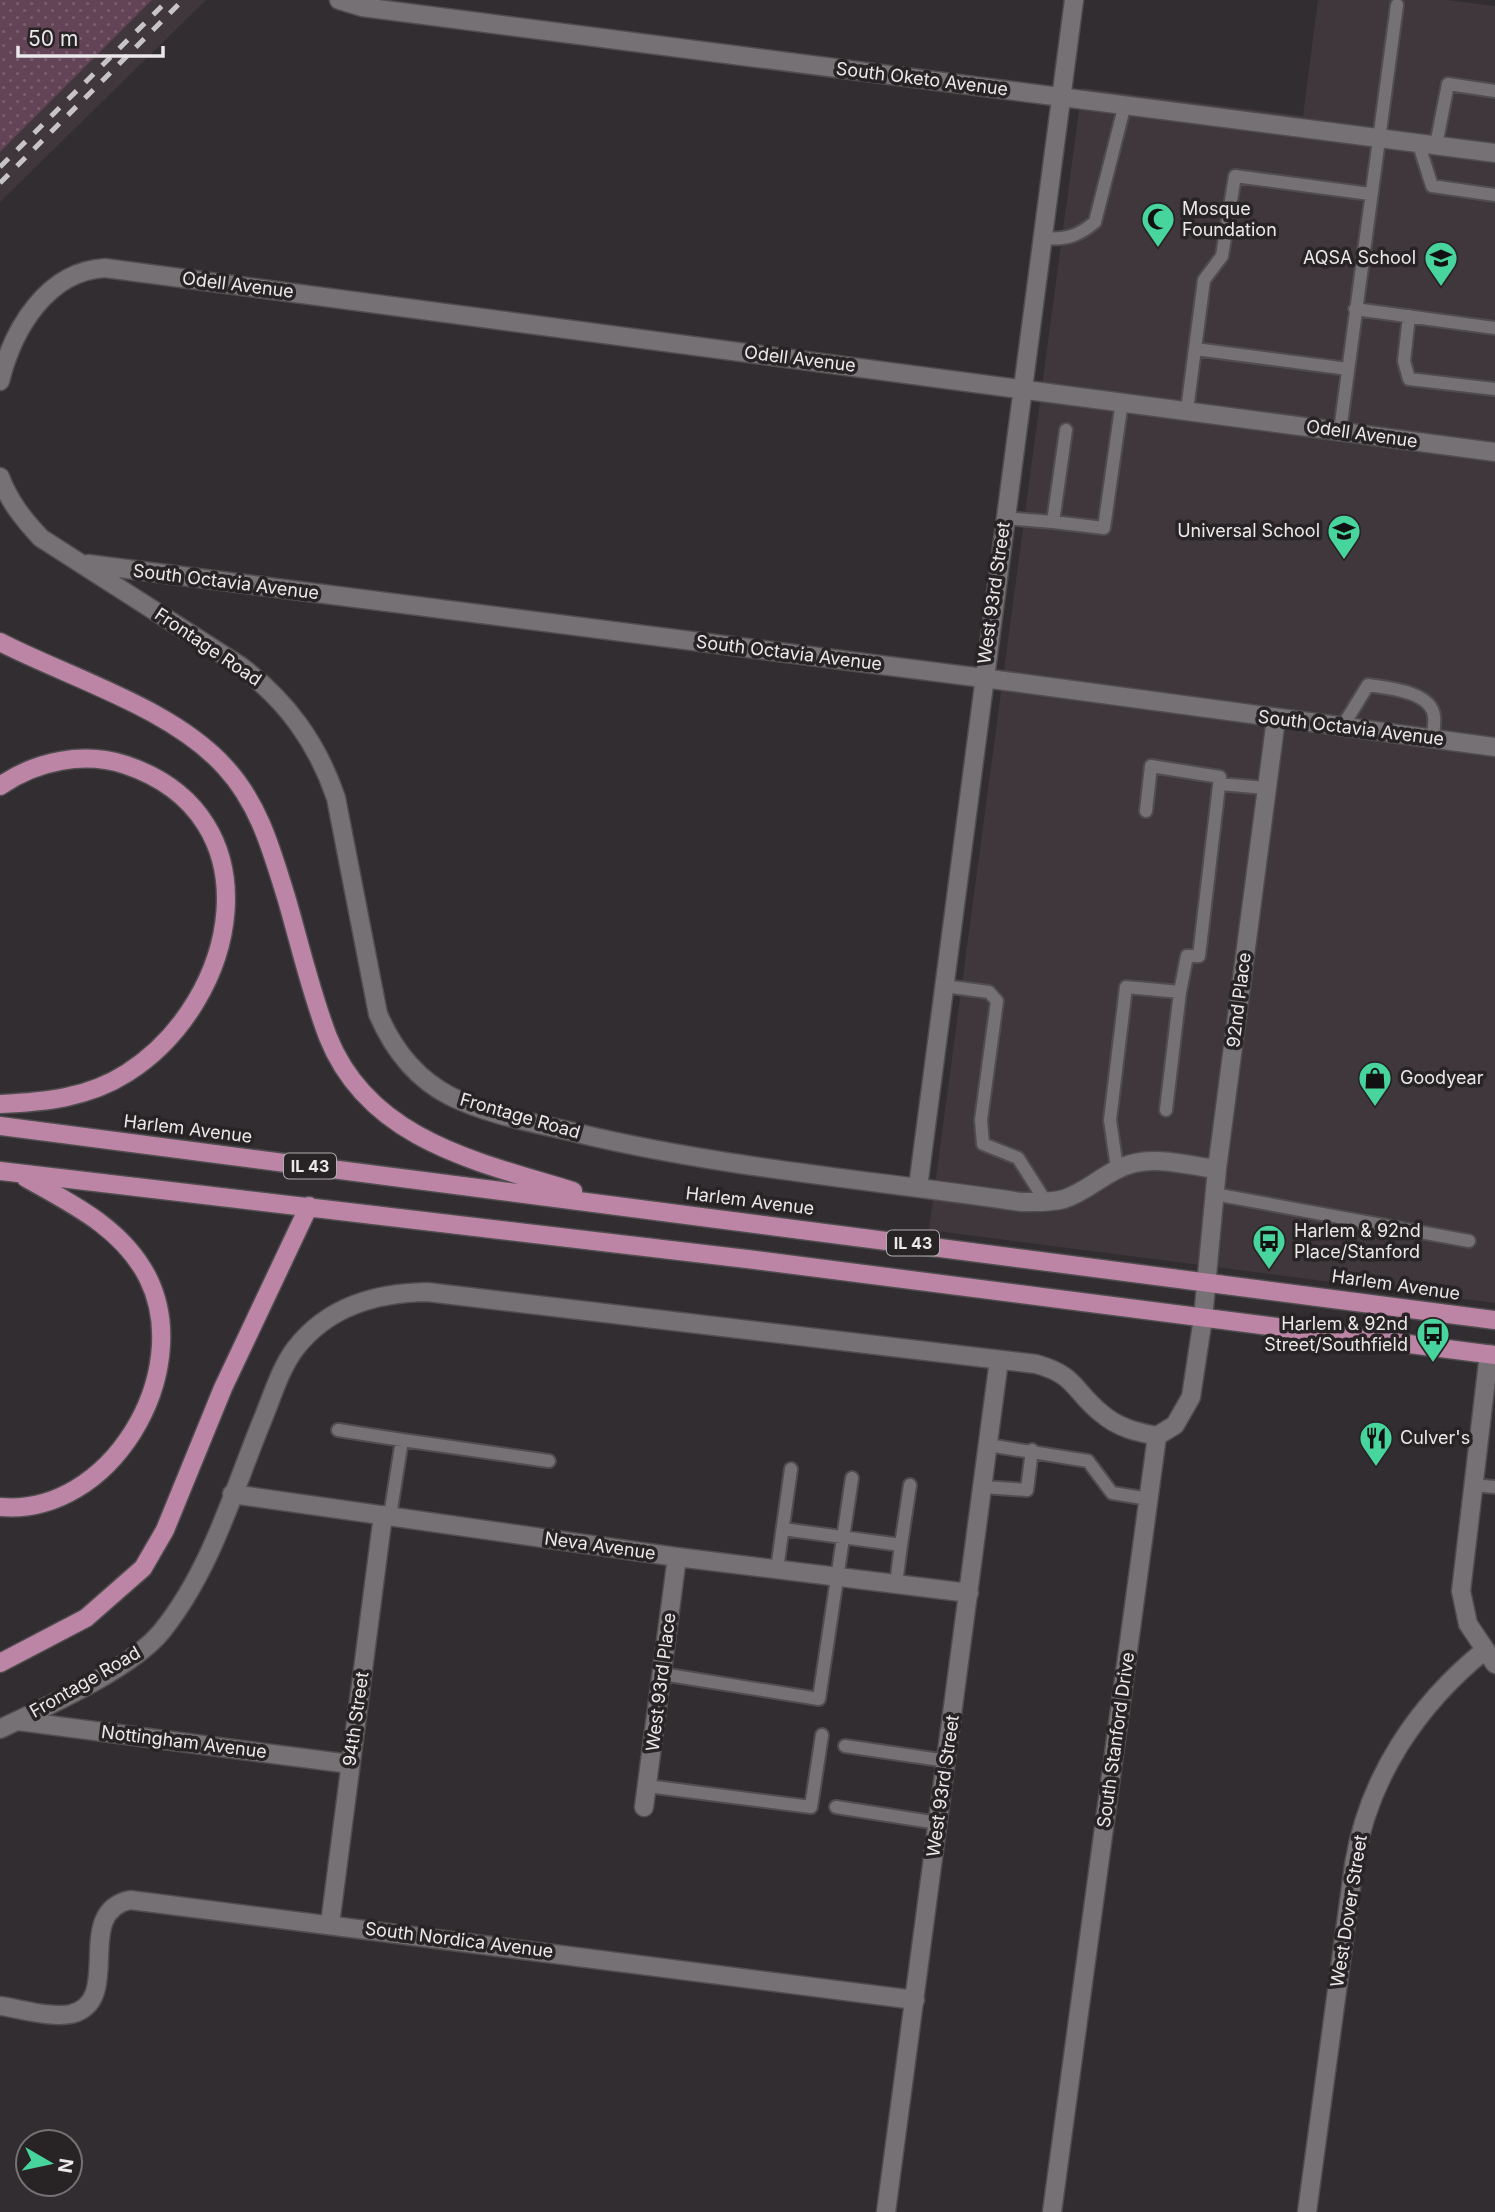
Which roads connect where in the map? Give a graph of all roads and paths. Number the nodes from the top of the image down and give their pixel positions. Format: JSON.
{"nodes":[{"id":1,"x":1074,"y":0,"type":"edge"},
{"id":2,"x":344,"y":2,"type":"edge"},
{"id":3,"x":1397,"y":5,"type":"dead end"},
{"id":4,"x":1495,"y":90,"type":"edge"},
{"id":5,"x":1062,"y":97,"type":"junction"},
{"id":6,"x":1125,"y":104,"type":"junction"},
{"id":7,"x":1378,"y":137,"type":"junction"},
{"id":8,"x":1427,"y":143,"type":"junction"},
{"id":9,"x":1495,"y":153,"type":"edge"},
{"id":10,"x":1370,"y":194,"type":"junction"},
{"id":11,"x":1495,"y":195,"type":"edge"},
{"id":12,"x":1042,"y":238,"type":"junction"},
{"id":13,"x":1355,"y":309,"type":"junction"},
{"id":14,"x":1409,"y":316,"type":"junction"},
{"id":15,"x":1495,"y":328,"type":"edge"},
{"id":16,"x":1195,"y":349,"type":"junction"},
{"id":17,"x":1348,"y":369,"type":"junction"},
{"id":18,"x":0,"y":382,"type":"edge"},
{"id":19,"x":1022,"y":388,"type":"junction"},
{"id":20,"x":1495,"y":389,"type":"edge"},
{"id":21,"x":1122,"y":401,"type":"junction"},
{"id":22,"x":1187,"y":410,"type":"junction"},
{"id":23,"x":1066,"y":430,"type":"dead end"},
{"id":24,"x":1340,"y":431,"type":"junction"},
{"id":25,"x":1495,"y":452,"type":"edge"},
{"id":26,"x":0,"y":477,"type":"edge"},
{"id":27,"x":1004,"y":518,"type":"junction"},
{"id":28,"x":1053,"y":522,"type":"junction"},
{"id":29,"x":82,"y":564,"type":"junction"},
{"id":30,"x":0,"y":642,"type":"edge"},
{"id":31,"x":983,"y":678,"type":"junction"},
{"id":32,"x":1276,"y":719,"type":"junction"},
{"id":33,"x":1341,"y":729,"type":"junction"},
{"id":34,"x":1433,"y":738,"type":"junction"},
{"id":35,"x":1495,"y":747,"type":"edge"},
{"id":36,"x":1219,"y":783,"type":"junction"},
{"id":37,"x":0,"y":786,"type":"edge"},
{"id":38,"x":1267,"y":788,"type":"junction"},
{"id":39,"x":1146,"y":811,"type":"dead end"},
{"id":40,"x":944,"y":986,"type":"junction"},
{"id":41,"x":1180,"y":992,"type":"junction"},
{"id":42,"x":0,"y":1104,"type":"edge"},
{"id":43,"x":1166,"y":1110,"type":"dead end"},
{"id":44,"x":0,"y":1126,"type":"edge"},
{"id":45,"x":1117,"y":1168,"type":"junction"},
{"id":46,"x":1217,"y":1169,"type":"junction"},
{"id":47,"x":8,"y":1172,"type":"edge"},
{"id":48,"x":918,"y":1187,"type":"junction"},
{"id":49,"x":1214,"y":1194,"type":"junction"},
{"id":50,"x":1046,"y":1202,"type":"junction"},
{"id":51,"x":620,"y":1205,"type":"junction"},
{"id":52,"x":309,"y":1206,"type":"junction"},
{"id":53,"x":1469,"y":1241,"type":"dead end"},
{"id":54,"x":1206,"y":1281,"type":"junction"},
{"id":55,"x":1203,"y":1318,"type":"junction"},
{"id":56,"x":1495,"y":1319,"type":"edge"},
{"id":57,"x":1492,"y":1355,"type":"edge"},
{"id":58,"x":999,"y":1360,"type":"junction"},
{"id":59,"x":1489,"y":1402,"type":"edge"},
{"id":60,"x":338,"y":1430,"type":"dead end"},
{"id":61,"x":1157,"y":1436,"type":"junction"},
{"id":62,"x":402,"y":1440,"type":"junction"},
{"id":63,"x":988,"y":1444,"type":"junction"},
{"id":64,"x":1032,"y":1450,"type":"junction"},
{"id":65,"x":549,"y":1461,"type":"dead end"},
{"id":66,"x":791,"y":1469,"type":"dead end"},
{"id":67,"x":852,"y":1478,"type":"dead end"},
{"id":68,"x":910,"y":1485,"type":"dead end"},
{"id":69,"x":1472,"y":1485,"type":"junction"},
{"id":70,"x":982,"y":1487,"type":"junction"},
{"id":71,"x":1495,"y":1487,"type":"edge"},
{"id":72,"x":232,"y":1494,"type":"junction"},
{"id":73,"x":1149,"y":1499,"type":"junction"},
{"id":74,"x":0,"y":1507,"type":"edge"},
{"id":75,"x":387,"y":1516,"type":"junction"},
{"id":76,"x":783,"y":1529,"type":"junction"},
{"id":77,"x":846,"y":1538,"type":"junction"},
{"id":78,"x":901,"y":1545,"type":"junction"},
{"id":79,"x":677,"y":1557,"type":"junction"},
{"id":80,"x":777,"y":1569,"type":"junction"},
{"id":81,"x":840,"y":1577,"type":"junction"},
{"id":82,"x":896,"y":1584,"type":"junction"},
{"id":83,"x":969,"y":1593,"type":"junction"},
{"id":84,"x":1490,"y":1657,"type":"edge"},
{"id":85,"x":0,"y":1663,"type":"edge"},
{"id":86,"x":662,"y":1674,"type":"junction"},
{"id":87,"x":18,"y":1721,"type":"junction"},
{"id":88,"x":0,"y":1729,"type":"edge"},
{"id":89,"x":822,"y":1735,"type":"dead end"},
{"id":90,"x":845,"y":1746,"type":"dead end"},
{"id":91,"x":947,"y":1761,"type":"junction"},
{"id":92,"x":351,"y":1764,"type":"junction"},
{"id":93,"x":647,"y":1786,"type":"junction"},
{"id":94,"x":644,"y":1807,"type":"dead end"},
{"id":95,"x":836,"y":1807,"type":"dead end"},
{"id":96,"x":938,"y":1823,"type":"junction"},
{"id":97,"x":330,"y":1924,"type":"junction"},
{"id":98,"x":915,"y":2000,"type":"junction"},
{"id":99,"x":0,"y":2007,"type":"edge"},
{"id":100,"x":886,"y":2212,"type":"edge"},
{"id":101,"x":1052,"y":2212,"type":"edge"},
{"id":102,"x":1307,"y":2212,"type":"edge"}],
"edges":[{"from":1,"to":5,"type":"street","name":"West 93rd Street"},
{"from":2,"to":5,"type":"street","name":"South Oketo Avenue"},
{"from":3,"to":7,"type":"lane"},
{"from":4,"to":8,"type":"lane"},
{"from":5,"to":6,"type":"street","name":"South Oketo Avenue"},
{"from":5,"to":12,"type":"street","name":"West 93rd Street"},
{"from":6,"to":7,"type":"street","name":"South Oketo Avenue"},
{"from":6,"to":12,"type":"lane"},
{"from":7,"to":8,"type":"street","name":"South Oketo Avenue"},
{"from":7,"to":10,"type":"lane"},
{"from":8,"to":9,"type":"street","name":"South Oketo Avenue"},
{"from":8,"to":11,"type":"lane"},
{"from":10,"to":13,"type":"lane"},
{"from":10,"to":16,"type":"lane"},
{"from":12,"to":19,"type":"street","name":"West 93rd Street"},
{"from":13,"to":14,"type":"lane"},
{"from":13,"to":17,"type":"lane"},
{"from":14,"to":15,"type":"lane"},
{"from":14,"to":20,"type":"lane"},
{"from":16,"to":17,"type":"lane"},
{"from":16,"to":22,"type":"lane"},
{"from":17,"to":24,"type":"lane"},
{"from":18,"to":19,"type":"street","name":"Odell Avenue"},
{"from":19,"to":21,"type":"street","name":"Odell Avenue"},
{"from":19,"to":27,"type":"street","name":"West 93rd Street"},
{"from":21,"to":22,"type":"street","name":"Odell Avenue"},
{"from":21,"to":28,"type":"lane"},
{"from":22,"to":24,"type":"street","name":"Odell Avenue"},
{"from":23,"to":28,"type":"lane"},
{"from":24,"to":25,"type":"street","name":"Odell Avenue"},
{"from":26,"to":29,"type":"street","name":"Frontage Road"},
{"from":27,"to":28,"type":"lane"},
{"from":27,"to":31,"type":"street","name":"West 93rd Street"},
{"from":29,"to":31,"type":"street","name":"South Octavia Avenue"},
{"from":29,"to":48,"type":"street","name":"Frontage Road"},
{"from":30,"to":51,"type":"main road"},
{"from":31,"to":32,"type":"street","name":"South Octavia Avenue"},
{"from":31,"to":40,"type":"street","name":"West 93rd Street"},
{"from":32,"to":33,"type":"street","name":"South Octavia Avenue"},
{"from":32,"to":38,"type":"street","name":"92nd Place"},
{"from":33,"to":34,"type":"street","name":"South Octavia Avenue"},
{"from":33,"to":34,"type":"lane"},
{"from":34,"to":35,"type":"street","name":"South Octavia Avenue"},
{"from":36,"to":38,"type":"lane"},
{"from":36,"to":39,"type":"lane"},
{"from":36,"to":41,"type":"lane"},
{"from":37,"to":42,"type":"main road"},
{"from":38,"to":46,"type":"street","name":"92nd Place"},
{"from":40,"to":48,"type":"street","name":"West 93rd Street"},
{"from":40,"to":50,"type":"lane"},
{"from":41,"to":43,"type":"lane"},
{"from":41,"to":45,"type":"lane"},
{"from":44,"to":51,"type":"main road","name":"Harlem Avenue","number":"IL 43"},
{"from":45,"to":46,"type":"street","name":"Frontage Road"},
{"from":45,"to":50,"type":"street","name":"Frontage Road"},
{"from":46,"to":49,"type":"street","name":"92nd Place"},
{"from":47,"to":52,"type":"main road","number":"IL 43"},
{"from":47,"to":74,"type":"main road"},
{"from":48,"to":50,"type":"street","name":"Frontage Road"},
{"from":49,"to":53,"type":"lane"},
{"from":49,"to":54,"type":"street","name":"92nd Place"},
{"from":51,"to":54,"type":"main road","name":"Harlem Avenue","number":"IL 43"},
{"from":52,"to":55,"type":"main road","number":"IL 43"},
{"from":52,"to":85,"type":"main road"},
{"from":54,"to":55,"type":"street"},
{"from":54,"to":56,"type":"main road","name":"Harlem Avenue","number":"IL 43"},
{"from":55,"to":57,"type":"main road","number":"IL 43"},
{"from":55,"to":61,"type":"street"},
{"from":57,"to":59,"type":"street"},
{"from":58,"to":61,"type":"street","name":"Frontage Road"},
{"from":58,"to":63,"type":"street","name":"West 93rd Street"},
{"from":58,"to":72,"type":"street","name":"Frontage Road"},
{"from":59,"to":69,"type":"street"},
{"from":60,"to":62,"type":"lane"},
{"from":61,"to":73,"type":"street","name":"South Stanford Drive"},
{"from":62,"to":65,"type":"lane"},
{"from":62,"to":75,"type":"lane"},
{"from":63,"to":64,"type":"lane"},
{"from":63,"to":70,"type":"street","name":"West 93rd Street"},
{"from":64,"to":70,"type":"lane"},
{"from":64,"to":73,"type":"lane"},
{"from":66,"to":76,"type":"lane"},
{"from":67,"to":77,"type":"lane"},
{"from":68,"to":78,"type":"lane"},
{"from":69,"to":71,"type":"lane"},
{"from":69,"to":84,"type":"street"},
{"from":70,"to":83,"type":"street","name":"West 93rd Street"},
{"from":72,"to":75,"type":"street","name":"Neva Avenue"},
{"from":72,"to":87,"type":"street","name":"Frontage Road"},
{"from":73,"to":101,"type":"street","name":"South Stanford Drive"},
{"from":75,"to":79,"type":"street","name":"Neva Avenue"},
{"from":75,"to":92,"type":"street","name":"94th Street"},
{"from":76,"to":77,"type":"lane"},
{"from":76,"to":80,"type":"lane"},
{"from":77,"to":78,"type":"lane"},
{"from":77,"to":81,"type":"lane"},
{"from":78,"to":82,"type":"lane"},
{"from":79,"to":80,"type":"street","name":"Neva Avenue"},
{"from":79,"to":86,"type":"street","name":"West 93rd Place"},
{"from":80,"to":81,"type":"street","name":"Neva Avenue"},
{"from":81,"to":82,"type":"street","name":"Neva Avenue"},
{"from":81,"to":86,"type":"lane"},
{"from":82,"to":83,"type":"street","name":"Neva Avenue"},
{"from":83,"to":91,"type":"street","name":"West 93rd Street"},
{"from":84,"to":102,"type":"street","name":"West Dover Street"},
{"from":86,"to":93,"type":"street","name":"West 93rd Place"},
{"from":87,"to":88,"type":"street","name":"Frontage Road"},
{"from":87,"to":92,"type":"street","name":"Nottingham Avenue"},
{"from":89,"to":93,"type":"lane"},
{"from":90,"to":91,"type":"lane"},
{"from":91,"to":96,"type":"street","name":"West 93rd Street"},
{"from":92,"to":97,"type":"street","name":"94th Street"},
{"from":93,"to":94,"type":"street","name":"West 93rd Place"},
{"from":95,"to":96,"type":"lane"},
{"from":96,"to":98,"type":"street","name":"West 93rd Street"},
{"from":97,"to":98,"type":"street","name":"South Nordica Avenue"},
{"from":97,"to":99,"type":"street","name":"South Nordica Avenue"},
{"from":98,"to":100,"type":"street","name":"West 93rd Street"}]}
